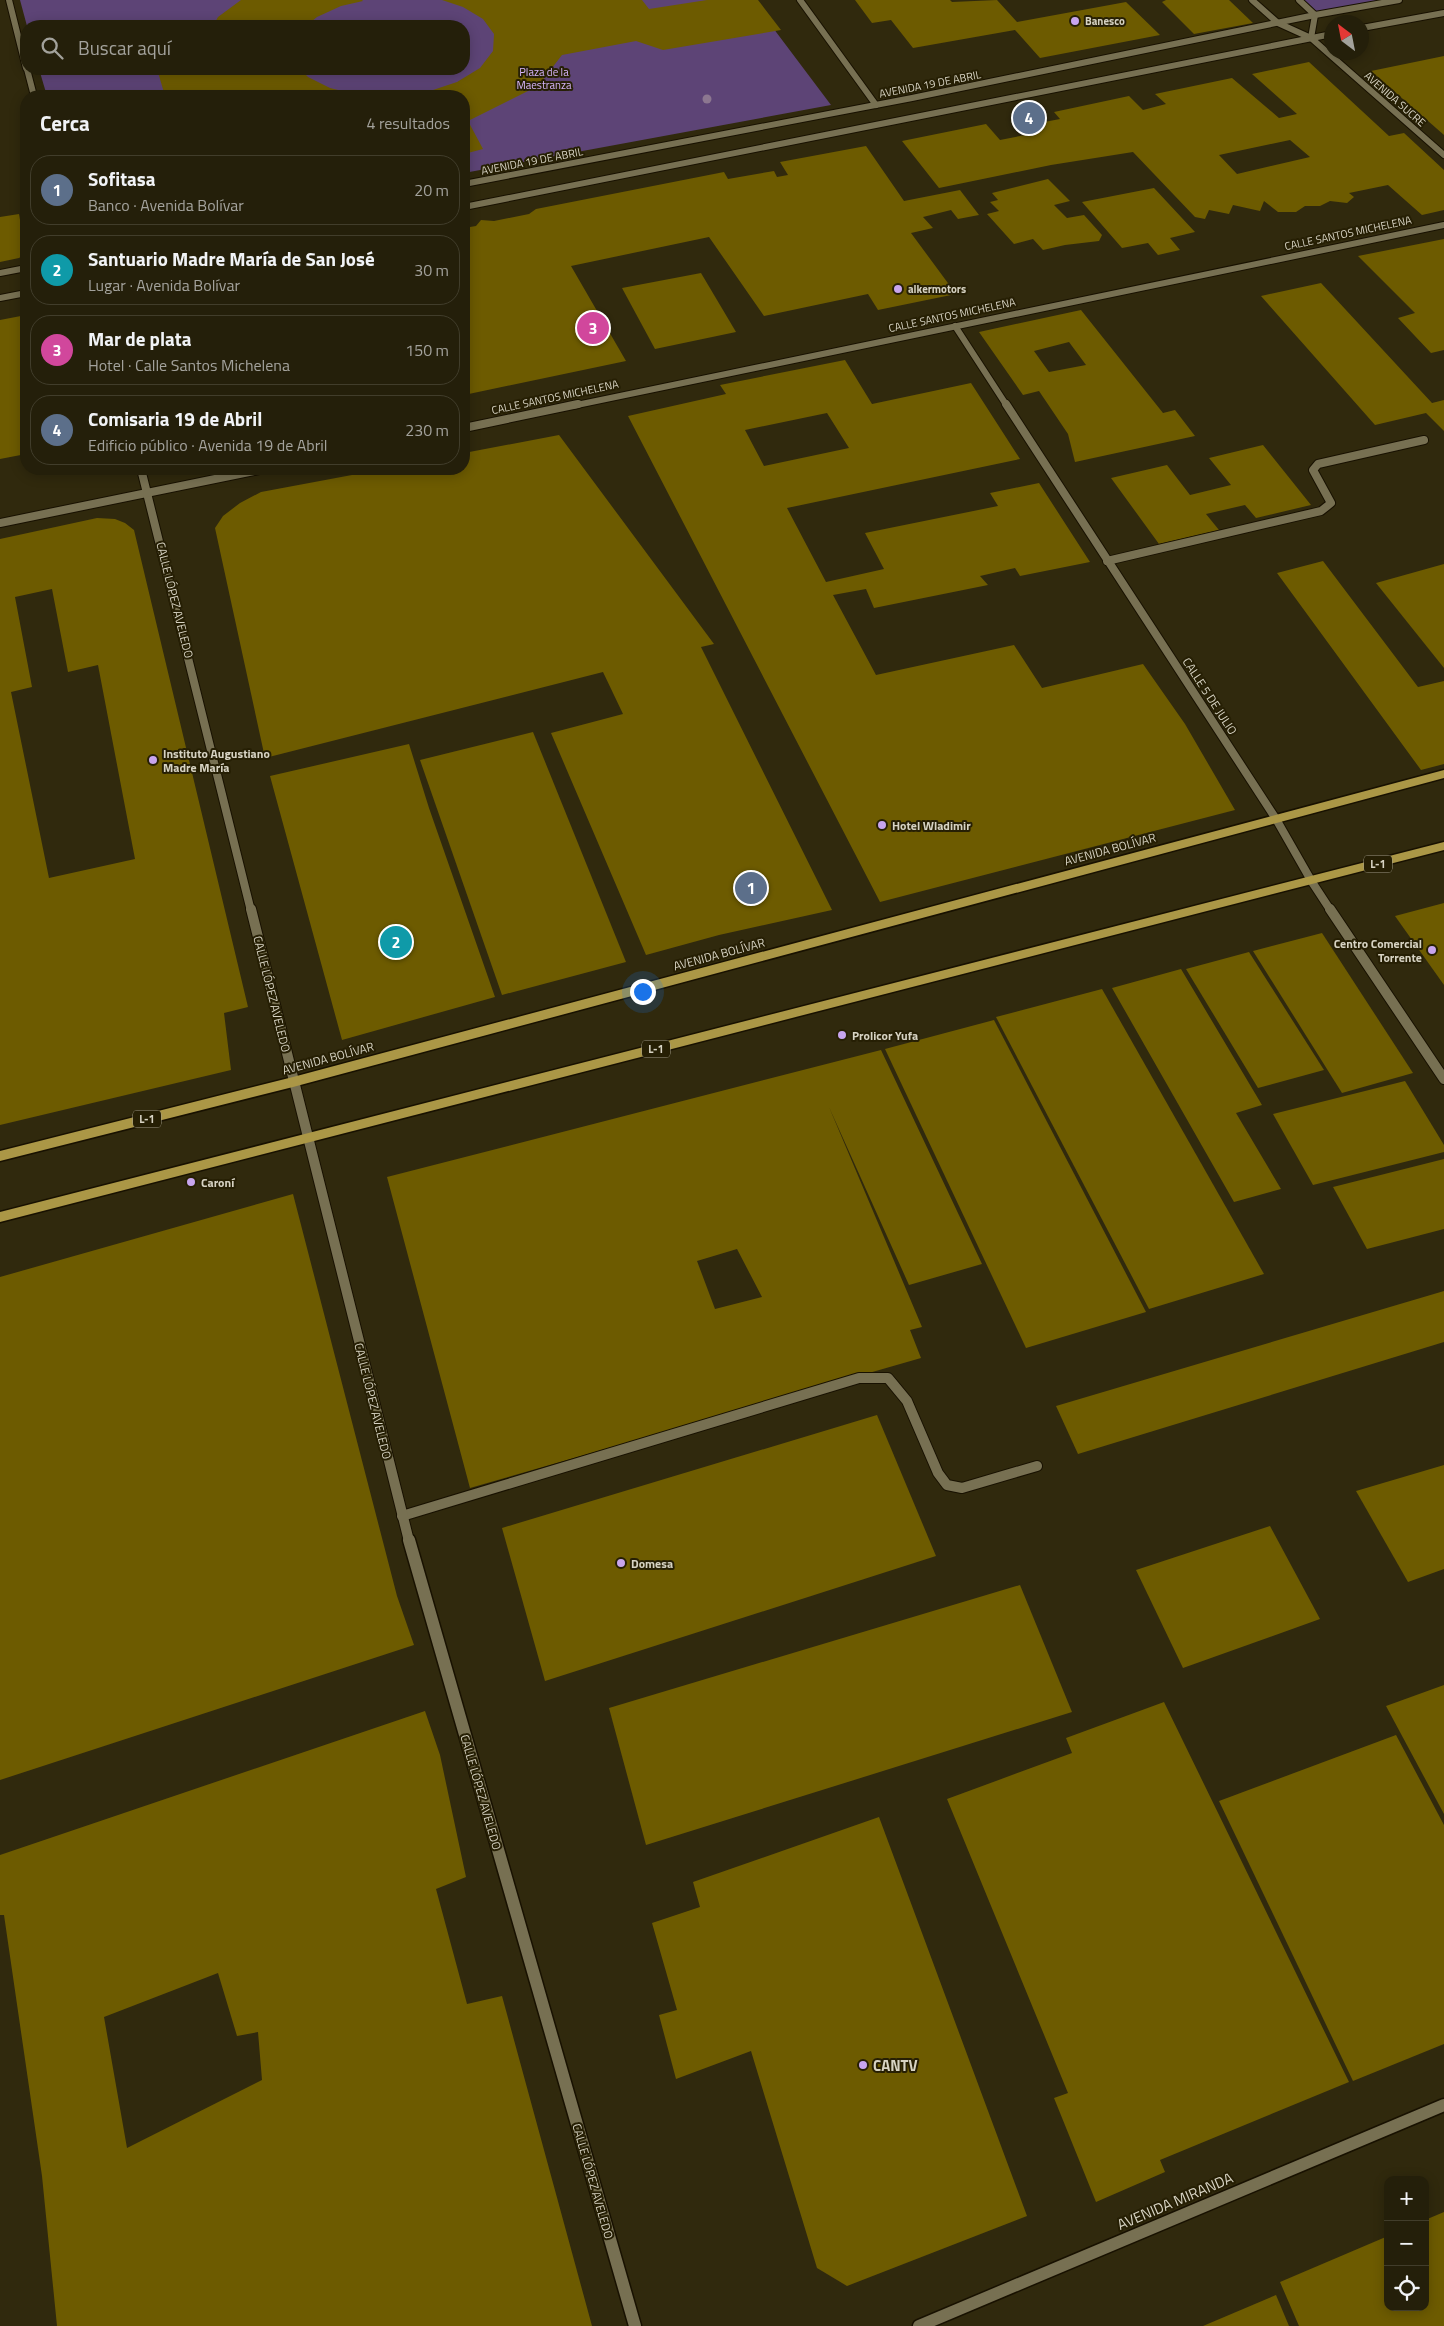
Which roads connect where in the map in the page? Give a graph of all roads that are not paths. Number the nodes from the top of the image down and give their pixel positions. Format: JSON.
{"nodes":[{"id":1,"x":9,"y":0,"type":"edge"},
{"id":2,"x":800,"y":0,"type":"edge"},
{"id":3,"x":1252,"y":0,"type":"edge"},
{"id":4,"x":1299,"y":0,"type":"edge"},
{"id":5,"x":1399,"y":0,"type":"edge"},
{"id":6,"x":1444,"y":13,"type":"edge"},
{"id":7,"x":1315,"y":15,"type":"junction"},
{"id":8,"x":1278,"y":24,"type":"junction"},
{"id":9,"x":1369,"y":27,"type":"edge"},
{"id":10,"x":1324,"y":36,"type":"edge"},
{"id":11,"x":1311,"y":38,"type":"junction"},
{"id":12,"x":20,"y":44,"type":"edge"},
{"id":13,"x":28,"y":75,"type":"edge"},
{"id":14,"x":32,"y":90,"type":"edge"},
{"id":15,"x":876,"y":105,"type":"junction"},
{"id":16,"x":1444,"y":155,"type":"edge"},
{"id":17,"x":470,"y":183,"type":"edge"},
{"id":18,"x":470,"y":206,"type":"edge"},
{"id":19,"x":1444,"y":225,"type":"edge"},
{"id":20,"x":20,"y":269,"type":"edge"},
{"id":21,"x":0,"y":273,"type":"edge"},
{"id":22,"x":20,"y":294,"type":"edge"},
{"id":23,"x":0,"y":298,"type":"edge"},
{"id":24,"x":955,"y":326,"type":"junction"},
{"id":25,"x":470,"y":427,"type":"edge"},
{"id":26,"x":1424,"y":440,"type":"dead end"},
{"id":27,"x":143,"y":475,"type":"edge"},
{"id":28,"x":235,"y":475,"type":"edge"},
{"id":29,"x":149,"y":493,"type":"junction"},
{"id":30,"x":0,"y":523,"type":"edge"},
{"id":31,"x":1107,"y":561,"type":"junction"},
{"id":32,"x":1444,"y":774,"type":"edge"},
{"id":33,"x":1276,"y":819,"type":"junction"},
{"id":34,"x":1444,"y":846,"type":"edge"},
{"id":35,"x":1312,"y":882,"type":"junction"},
{"id":36,"x":1444,"y":1079,"type":"edge"},
{"id":37,"x":293,"y":1082,"type":"junction"},
{"id":38,"x":308,"y":1137,"type":"junction"},
{"id":39,"x":0,"y":1156,"type":"edge"},
{"id":40,"x":0,"y":1217,"type":"edge"},
{"id":41,"x":1037,"y":1466,"type":"dead end"},
{"id":42,"x":402,"y":1516,"type":"junction"},
{"id":43,"x":1444,"y":2106,"type":"edge"},
{"id":44,"x":635,"y":2326,"type":"edge"},
{"id":45,"x":919,"y":2326,"type":"edge"}],
"edges":[{"from":1,"to":12,"type":"street"},
{"from":2,"to":15,"type":"street"},
{"from":3,"to":8,"type":"street","name":"AVENIDA SUCRE"},
{"from":4,"to":7,"type":"street"},
{"from":5,"to":7,"type":"street","name":"AVENIDA 19 DE ABRIL"},
{"from":6,"to":9,"type":"street"},
{"from":7,"to":8,"type":"street","name":"AVENIDA 19 DE ABRIL"},
{"from":7,"to":11,"type":"street"},
{"from":8,"to":11,"type":"street","name":"AVENIDA SUCRE"},
{"from":8,"to":15,"type":"street","name":"AVENIDA 19 DE ABRIL"},
{"from":10,"to":11,"type":"street"},
{"from":11,"to":16,"type":"street","name":"AVENIDA SUCRE"},
{"from":11,"to":18,"type":"street"},
{"from":13,"to":14,"type":"street"},
{"from":15,"to":17,"type":"street","name":"AVENIDA 19 DE ABRIL"},
{"from":19,"to":24,"type":"street","name":"CALLE SANTOS MICHELENA"},
{"from":20,"to":21,"type":"street"},
{"from":22,"to":23,"type":"street"},
{"from":24,"to":25,"type":"street","name":"CALLE SANTOS MICHELENA"},
{"from":24,"to":31,"type":"street","name":"CALLE 5 DE JULIO"},
{"from":26,"to":31,"type":"street"},
{"from":27,"to":29,"type":"street","name":"CALLE LÓPEZ AVELEDO"},
{"from":28,"to":29,"type":"street"},
{"from":29,"to":30,"type":"street"},
{"from":29,"to":37,"type":"street","name":"CALLE LÓPEZ AVELEDO"},
{"from":31,"to":33,"type":"street","name":"CALLE 5 DE JULIO"},
{"from":32,"to":33,"type":"main road","name":"AVENIDA BOLÍVAR","number":"L-1"},
{"from":33,"to":35,"type":"street","name":"CALLE 5 DE JULIO"},
{"from":33,"to":37,"type":"main road","name":"AVENIDA BOLÍVAR","number":"L-1"},
{"from":34,"to":35,"type":"main road","number":"L-1"},
{"from":35,"to":36,"type":"street","name":"CALLE 5 DE JULIO"},
{"from":35,"to":38,"type":"main road","number":"L-1"},
{"from":37,"to":38,"type":"street","name":"CALLE LÓPEZ AVELEDO"},
{"from":37,"to":39,"type":"main road","name":"AVENIDA BOLÍVAR","number":"L-1"},
{"from":38,"to":40,"type":"main road","number":"L-1"},
{"from":38,"to":42,"type":"street","name":"CALLE LÓPEZ AVELEDO"},
{"from":41,"to":42,"type":"street"},
{"from":42,"to":44,"type":"street","name":"CALLE LÓPEZ AVELEDO"},
{"from":43,"to":45,"type":"street","name":"AVENIDA MIRANDA"}]}
